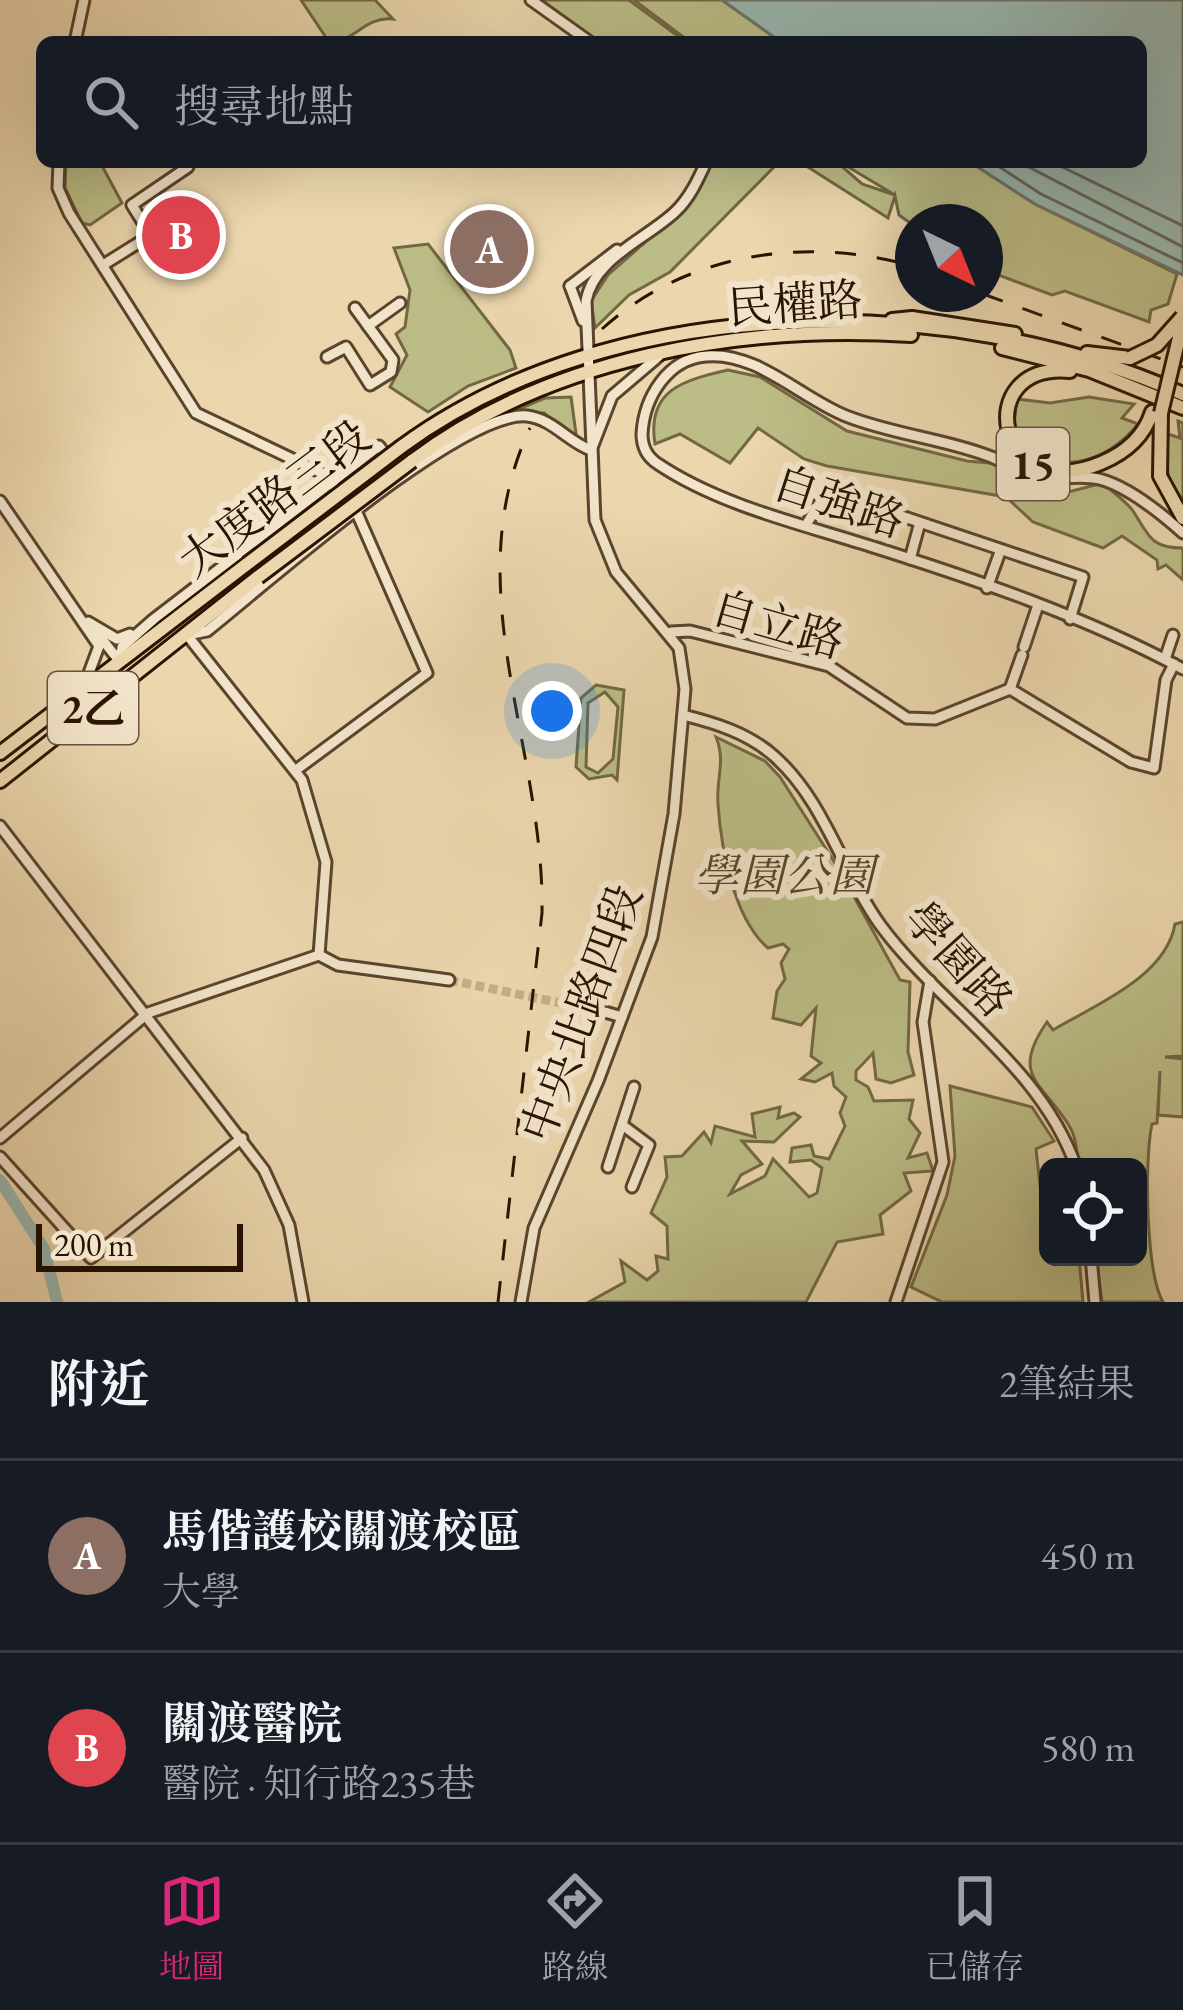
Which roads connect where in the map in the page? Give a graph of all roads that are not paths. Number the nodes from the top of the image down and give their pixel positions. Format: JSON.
{"nodes":[{"id":1,"x":84,"y":0,"type":"edge"},
{"id":2,"x":531,"y":0,"type":"edge"},
{"id":3,"x":76,"y":36,"type":"edge"},
{"id":4,"x":582,"y":36,"type":"edge"},
{"id":5,"x":59,"y":168,"type":"edge"},
{"id":6,"x":187,"y":168,"type":"edge"},
{"id":7,"x":703,"y":168,"type":"edge"},
{"id":8,"x":151,"y":235,"type":"junction"},
{"id":9,"x":638,"y":239,"type":"junction"},
{"id":10,"x":104,"y":266,"type":"junction"},
{"id":11,"x":170,"y":266,"type":"dead end"},
{"id":12,"x":570,"y":286,"type":"junction"},
{"id":13,"x":400,"y":303,"type":"dead end"},
{"id":14,"x":356,"y":308,"type":"dead end"},
{"id":15,"x":586,"y":313,"type":"junction"},
{"id":16,"x":1183,"y":319,"type":"edge"},
{"id":17,"x":873,"y":322,"type":"junction"},
{"id":18,"x":368,"y":326,"type":"junction"},
{"id":19,"x":849,"y":328,"type":"junction"},
{"id":20,"x":755,"y":331,"type":"junction"},
{"id":21,"x":591,"y":339,"type":"junction"},
{"id":22,"x":619,"y":347,"type":"joint"},
{"id":23,"x":667,"y":351,"type":"junction"},
{"id":24,"x":1034,"y":351,"type":"junction"},
{"id":25,"x":591,"y":355,"type":"junction"},
{"id":26,"x":327,"y":357,"type":"dead end"},
{"id":27,"x":618,"y":363,"type":"joint"},
{"id":28,"x":755,"y":366,"type":"junction"},
{"id":29,"x":588,"y":375,"type":"junction"},
{"id":30,"x":1117,"y":382,"type":"junction"},
{"id":31,"x":1183,"y":394,"type":"edge"},
{"id":32,"x":1161,"y":403,"type":"junction"},
{"id":33,"x":1183,"y":408,"type":"edge"},
{"id":34,"x":591,"y":450,"type":"junction"},
{"id":35,"x":404,"y":478,"type":"junction"},
{"id":36,"x":332,"y":482,"type":"junction"},
{"id":37,"x":0,"y":501,"type":"edge"},
{"id":38,"x":357,"y":513,"type":"junction"},
{"id":39,"x":1183,"y":518,"type":"edge"},
{"id":40,"x":806,"y":525,"type":"junction"},
{"id":41,"x":920,"y":526,"type":"junction"},
{"id":42,"x":1183,"y":533,"type":"edge"},
{"id":43,"x":1000,"y":552,"type":"junction"},
{"id":44,"x":910,"y":559,"type":"junction"},
{"id":45,"x":987,"y":589,"type":"junction"},
{"id":46,"x":1037,"y":608,"type":"junction"},
{"id":47,"x":154,"y":619,"type":"junction"},
{"id":48,"x":1070,"y":619,"type":"junction"},
{"id":49,"x":92,"y":625,"type":"junction"},
{"id":50,"x":670,"y":632,"type":"junction"},
{"id":51,"x":187,"y":635,"type":"junction"},
{"id":52,"x":1173,"y":635,"type":"dead end"},
{"id":53,"x":120,"y":662,"type":"junction"},
{"id":54,"x":1174,"y":664,"type":"edge"},
{"id":55,"x":82,"y":688,"type":"junction"},
{"id":56,"x":1010,"y":689,"type":"junction"},
{"id":57,"x":682,"y":715,"type":"junction"},
{"id":58,"x":0,"y":753,"type":"edge"},
{"id":59,"x":296,"y":770,"type":"junction"},
{"id":60,"x":0,"y":782,"type":"edge"},
{"id":61,"x":0,"y":826,"type":"edge"},
{"id":62,"x":319,"y":955,"type":"junction"},
{"id":63,"x":449,"y":980,"type":"tunnel mouth"},
{"id":64,"x":930,"y":981,"type":"junction"},
{"id":65,"x":605,"y":1012,"type":"tunnel mouth"},
{"id":66,"x":148,"y":1013,"type":"junction"},
{"id":67,"x":622,"y":1017,"type":"junction"},
{"id":68,"x":634,"y":1087,"type":"dead end"},
{"id":69,"x":625,"y":1127,"type":"junction"},
{"id":70,"x":0,"y":1138,"type":"edge"},
{"id":71,"x":242,"y":1138,"type":"junction"},
{"id":72,"x":0,"y":1157,"type":"edge"},
{"id":73,"x":1072,"y":1158,"type":"edge"},
{"id":74,"x":608,"y":1167,"type":"dead end"},
{"id":75,"x":632,"y":1187,"type":"dead end"},
{"id":76,"x":1092,"y":1266,"type":"edge"},
{"id":77,"x":303,"y":1302,"type":"edge"},
{"id":78,"x":521,"y":1302,"type":"edge"},
{"id":79,"x":896,"y":1302,"type":"edge"},
{"id":80,"x":1095,"y":1302,"type":"edge"}],
"edges":[{"from":1,"to":3,"type":"street"},
{"from":2,"to":4,"type":"street"},
{"from":5,"to":10,"type":"street"},
{"from":6,"to":8,"type":"street"},
{"from":7,"to":9,"type":"street"},
{"from":8,"to":10,"type":"street"},
{"from":8,"to":11,"type":"street"},
{"from":9,"to":12,"type":"street"},
{"from":9,"to":15,"type":"street"},
{"from":10,"to":36,"type":"street"},
{"from":12,"to":15,"type":"street"},
{"from":12,"to":21,"type":"street"},
{"from":13,"to":18,"type":"street"},
{"from":14,"to":18,"type":"street"},
{"from":15,"to":21,"type":"street"},
{"from":16,"to":17,"type":"main road","bridge":true},
{"from":16,"to":32,"type":"main road","number":"15","bridge":true},
{"from":17,"to":19,"type":"main road","name":"民權路","number":"2乙"},
{"from":17,"to":24,"type":"main road","name":"民權路","number":"2乙"},
{"from":18,"to":26,"type":"street"},
{"from":19,"to":20,"type":"main road","name":"民權路","number":"2乙"},
{"from":19,"to":24,"type":"main road","name":"民權路","number":"2乙"},
{"from":20,"to":22,"type":"main road","name":"民權路","number":"2乙"},
{"from":20,"to":23,"type":"main road","name":"民權路","number":"2乙"},
{"from":20,"to":28,"type":"street"},
{"from":21,"to":25,"type":"street","name":"中央北路四段"},
{"from":22,"to":25,"type":"main road","name":"大度路三段","number":"2乙"},
{"from":23,"to":27,"type":"main road","name":"民權路","number":"2乙"},
{"from":23,"to":34,"type":"street"},
{"from":24,"to":30,"type":"main road","name":"民權路","number":"2乙"},
{"from":24,"to":32,"type":"main road","name":"民權路","number":"2乙"},
{"from":25,"to":29,"type":"street","name":"中央北路四段"},
{"from":25,"to":53,"type":"main road","name":"大度路三段","number":"2乙","bridge":true},
{"from":27,"to":29,"type":"main road","name":"大度路三段","number":"2乙"},
{"from":28,"to":40,"type":"street","name":"自強路"},
{"from":28,"to":42,"type":"street"},
{"from":29,"to":34,"type":"street","name":"中央北路四段"},
{"from":29,"to":51,"type":"main road","name":"大度路三段","number":"2乙","bridge":true},
{"from":30,"to":32,"type":"main road","name":"民權路","number":"2乙"},
{"from":30,"to":32,"type":"main road","number":"15"},
{"from":31,"to":32,"type":"main road","name":"民權路"},
{"from":32,"to":33,"type":"main road","name":"民權路"},
{"from":32,"to":39,"type":"main road","number":"15"},
{"from":34,"to":35,"type":"street","name":"大度路三段"},
{"from":34,"to":50,"type":"street","name":"中央北路四段"},
{"from":35,"to":36,"type":"street","name":"大度路三段"},
{"from":35,"to":38,"type":"street","name":"大度路三段"},
{"from":36,"to":38,"type":"street"},
{"from":36,"to":47,"type":"street","name":"大度路三段"},
{"from":37,"to":49,"type":"street"},
{"from":38,"to":51,"type":"street","name":"大度路三段"},
{"from":38,"to":59,"type":"street"},
{"from":40,"to":41,"type":"street"},
{"from":40,"to":44,"type":"street","name":"自強路"},
{"from":41,"to":43,"type":"street"},
{"from":41,"to":44,"type":"street"},
{"from":43,"to":45,"type":"street"},
{"from":43,"to":48,"type":"street"},
{"from":44,"to":45,"type":"street","name":"自強路"},
{"from":45,"to":46,"type":"street","name":"自強路"},
{"from":46,"to":48,"type":"street","name":"自強路"},
{"from":46,"to":56,"type":"street"},
{"from":47,"to":49,"type":"street"},
{"from":47,"to":53,"type":"street"},
{"from":48,"to":54,"type":"street","name":"自強路"},
{"from":49,"to":53,"type":"street"},
{"from":49,"to":55,"type":"street"},
{"from":50,"to":56,"type":"street","name":"自立路"},
{"from":50,"to":57,"type":"street","name":"中央北路四段"},
{"from":51,"to":59,"type":"street"},
{"from":51,"to":60,"type":"main road","name":"大度路三段","number":"2乙"},
{"from":52,"to":54,"type":"street"},
{"from":53,"to":55,"type":"main road","name":"大度路三段","number":"2乙"},
{"from":54,"to":56,"type":"street"},
{"from":55,"to":58,"type":"main road","name":"大度路三段","number":"2乙"},
{"from":57,"to":64,"type":"street","name":"學園路"},
{"from":57,"to":67,"type":"street","name":"中央北路四段"},
{"from":59,"to":62,"type":"street"},
{"from":61,"to":66,"type":"street"},
{"from":62,"to":63,"type":"street"},
{"from":62,"to":66,"type":"street"},
{"from":64,"to":73,"type":"street","name":"學園路"},
{"from":64,"to":79,"type":"street"},
{"from":65,"to":67,"type":"street"},
{"from":66,"to":70,"type":"street"},
{"from":66,"to":71,"type":"street"},
{"from":67,"to":78,"type":"street","name":"中央北路四段"},
{"from":68,"to":69,"type":"street"},
{"from":69,"to":74,"type":"street"},
{"from":69,"to":75,"type":"street"},
{"from":71,"to":72,"type":"street"},
{"from":71,"to":77,"type":"street"},
{"from":76,"to":80,"type":"street"}]}
